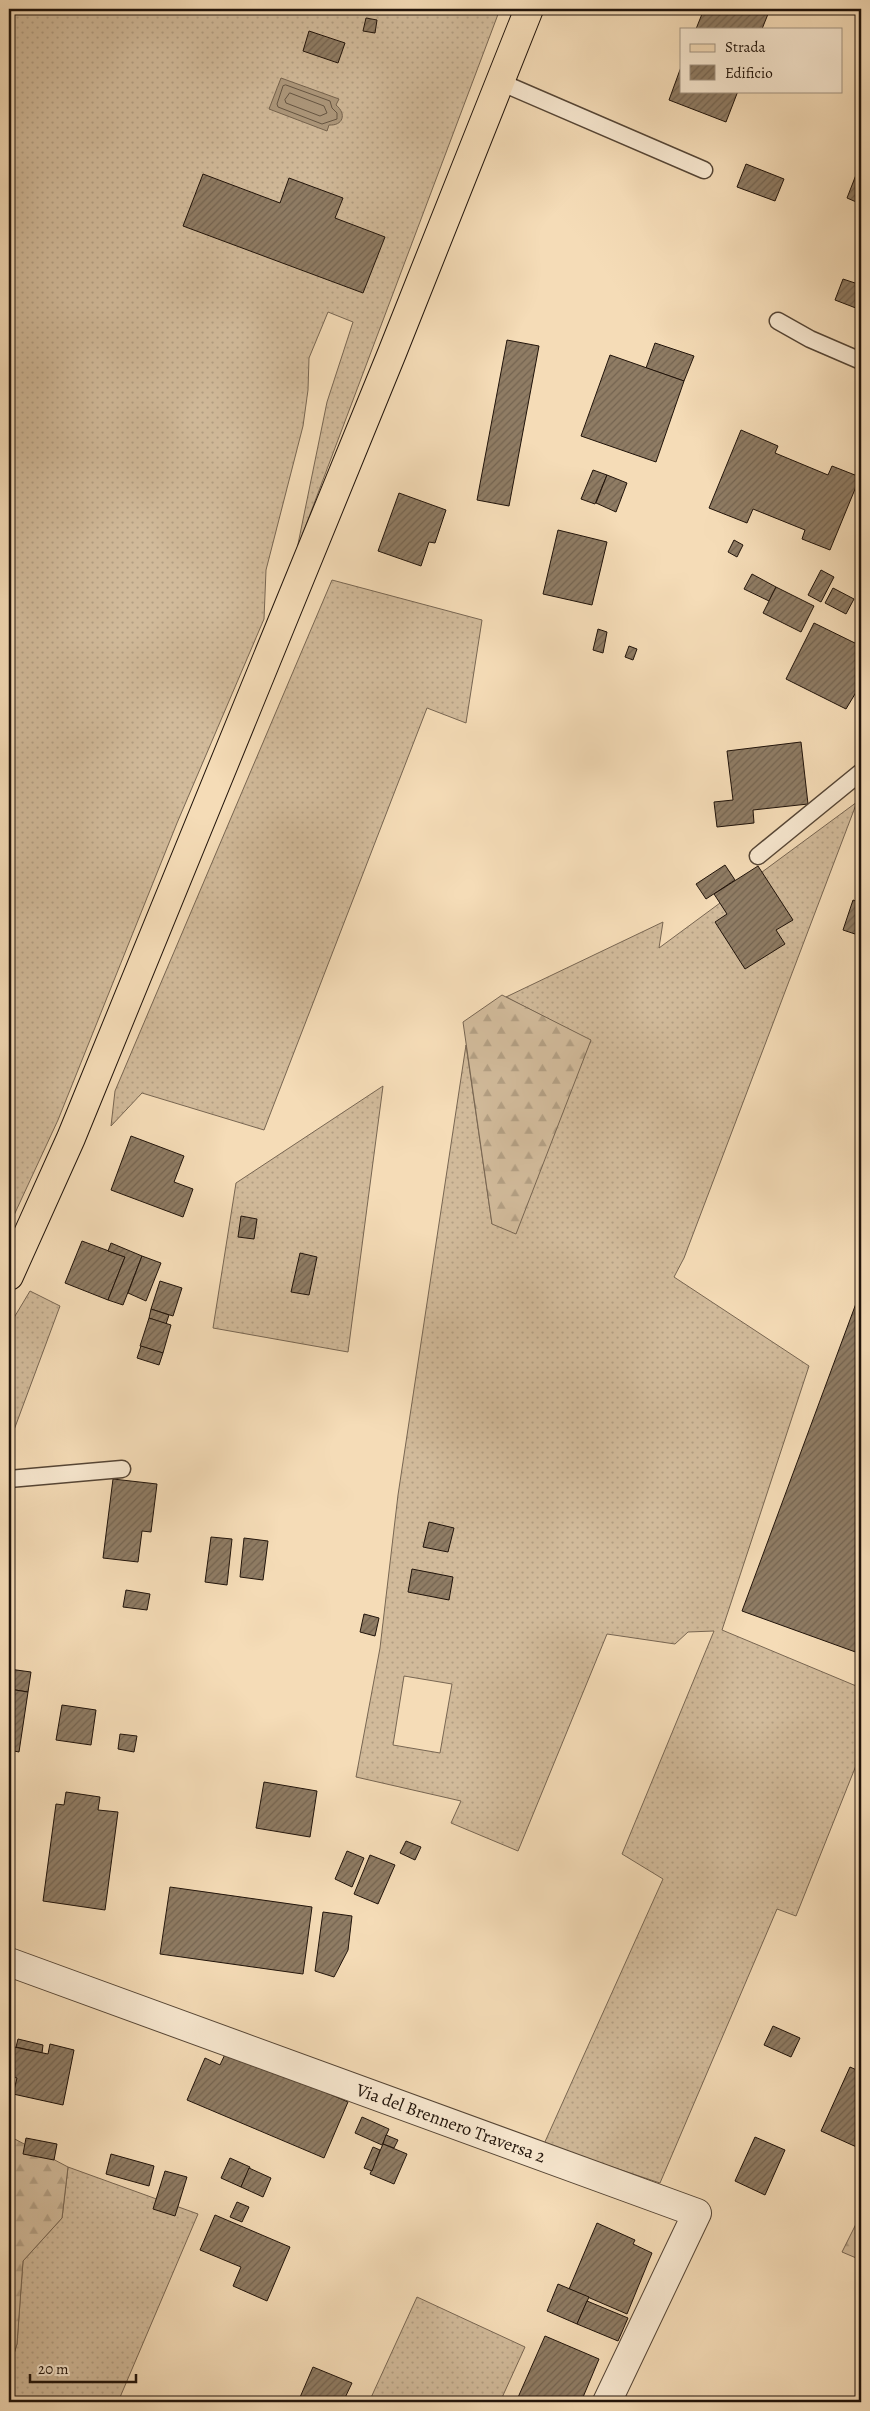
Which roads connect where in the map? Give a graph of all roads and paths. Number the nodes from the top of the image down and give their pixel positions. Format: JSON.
{"nodes":[{"id":1,"x":529,"y":9,"type":"edge"},
{"id":2,"x":500,"y":82,"type":"junction"},
{"id":3,"x":704,"y":170,"type":"dead end"},
{"id":4,"x":778,"y":321,"type":"dead end"},
{"id":5,"x":861,"y":361,"type":"edge"},
{"id":6,"x":861,"y":772,"type":"edge"},
{"id":7,"x":758,"y":856,"type":"dead end"},
{"id":8,"x":9,"y":1276,"type":"edge"},
{"id":9,"x":122,"y":1469,"type":"dead end"},
{"id":10,"x":9,"y":1479,"type":"edge"},
{"id":11,"x":9,"y":1962,"type":"edge"},
{"id":12,"x":607,"y":2402,"type":"edge"}],
"edges":[{"from":1,"to":2,"type":"main road"},
{"from":2,"to":3,"type":"lane"},
{"from":2,"to":8,"type":"main road"},
{"from":4,"to":5,"type":"lane"},
{"from":6,"to":7,"type":"lane"},
{"from":9,"to":10,"type":"lane"},
{"from":11,"to":12,"type":"street","name":"Via del Brennero Traversa 2"}]}
